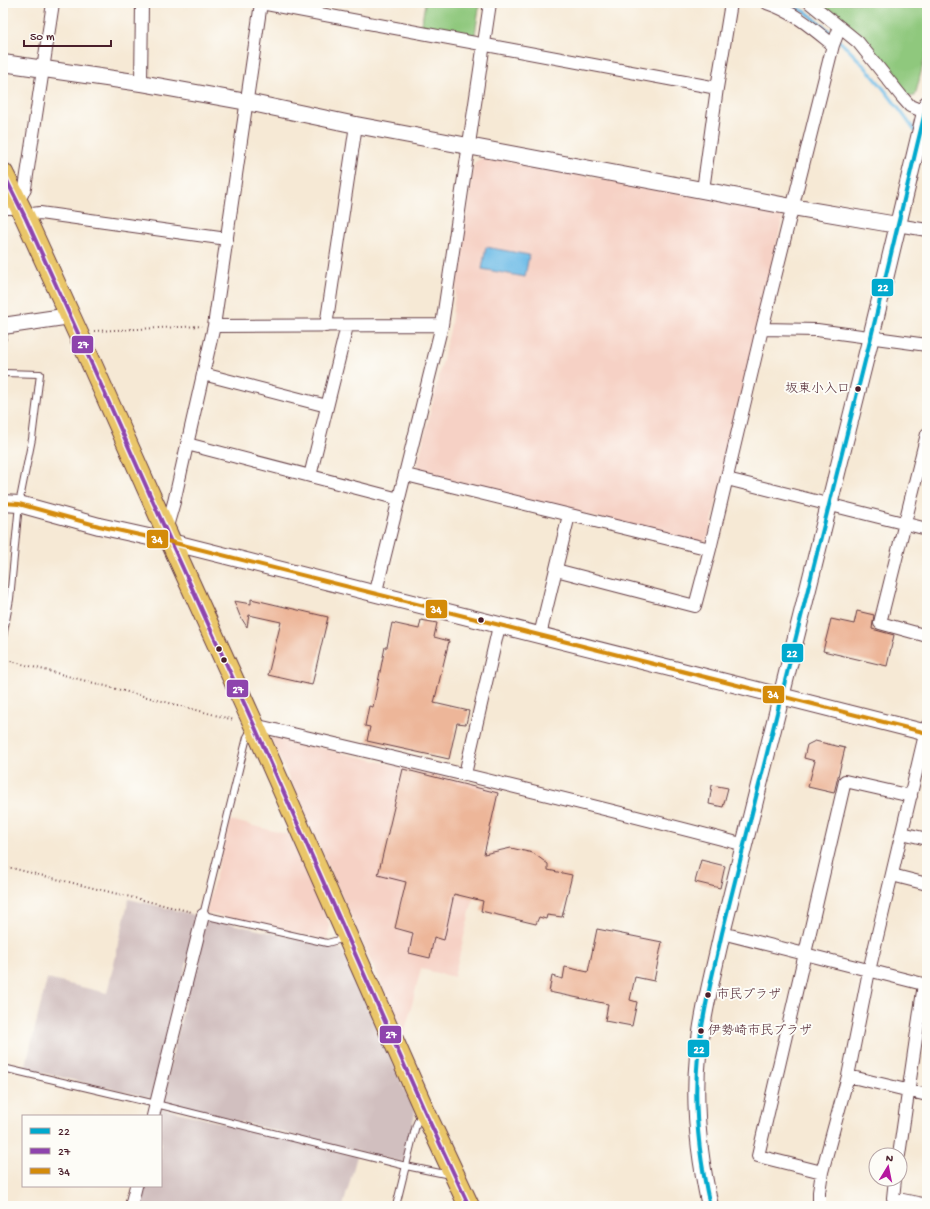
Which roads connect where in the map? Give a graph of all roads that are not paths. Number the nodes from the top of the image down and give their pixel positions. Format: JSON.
{"nodes":[{"id":1,"x":53,"y":3,"type":"edge"},
{"id":2,"x":142,"y":3,"type":"edge"},
{"id":3,"x":261,"y":3,"type":"edge"},
{"id":4,"x":490,"y":3,"type":"edge"},
{"id":5,"x":731,"y":3,"type":"edge"},
{"id":6,"x":767,"y":3,"type":"edge"},
{"id":7,"x":810,"y":3,"type":"edge"},
{"id":8,"x":840,"y":27,"type":"junction"},
{"id":9,"x":833,"y":44,"type":"junction"},
{"id":10,"x":484,"y":45,"type":"junction"},
{"id":11,"x":3,"y":62,"type":"edge"},
{"id":12,"x":44,"y":68,"type":"junction"},
{"id":13,"x":141,"y":83,"type":"junction"},
{"id":14,"x":717,"y":88,"type":"junction"},
{"id":15,"x":247,"y":102,"type":"junction"},
{"id":16,"x":926,"y":110,"type":"edge"},
{"id":17,"x":356,"y":125,"type":"junction"},
{"id":18,"x":924,"y":132,"type":"edge"},
{"id":19,"x":469,"y":145,"type":"junction"},
{"id":20,"x":3,"y":173,"type":"edge"},
{"id":21,"x":703,"y":190,"type":"junction"},
{"id":22,"x":792,"y":207,"type":"junction"},
{"id":23,"x":15,"y":209,"type":"edge"},
{"id":24,"x":897,"y":225,"type":"junction"},
{"id":25,"x":927,"y":230,"type":"edge"},
{"id":26,"x":227,"y":239,"type":"junction"},
{"id":27,"x":74,"y":324,"type":"junction"},
{"id":28,"x":442,"y":325,"type":"junction"},
{"id":29,"x":214,"y":326,"type":"junction"},
{"id":30,"x":326,"y":326,"type":"junction"},
{"id":31,"x":347,"y":326,"type":"junction"},
{"id":32,"x":762,"y":329,"type":"junction"},
{"id":33,"x":4,"y":330,"type":"edge"},
{"id":34,"x":871,"y":336,"type":"junction"},
{"id":35,"x":927,"y":345,"type":"edge"},
{"id":36,"x":3,"y":373,"type":"edge"},
{"id":37,"x":203,"y":374,"type":"junction"},
{"id":38,"x":327,"y":406,"type":"junction"},
{"id":39,"x":927,"y":434,"type":"edge"},
{"id":40,"x":187,"y":444,"type":"junction"},
{"id":41,"x":406,"y":475,"type":"junction"},
{"id":42,"x":310,"y":476,"type":"junction"},
{"id":43,"x":727,"y":479,"type":"junction"},
{"id":44,"x":399,"y":499,"type":"junction"},
{"id":45,"x":11,"y":503,"type":"edge"},
{"id":46,"x":829,"y":504,"type":"junction"},
{"id":47,"x":569,"y":515,"type":"junction"},
{"id":48,"x":905,"y":523,"type":"junction"},
{"id":49,"x":927,"y":529,"type":"edge"},
{"id":50,"x":168,"y":536,"type":"junction"},
{"id":51,"x":710,"y":549,"type":"junction"},
{"id":52,"x":556,"y":570,"type":"junction"},
{"id":53,"x":375,"y":595,"type":"junction"},
{"id":54,"x":499,"y":626,"type":"junction"},
{"id":55,"x":540,"y":635,"type":"junction"},
{"id":56,"x":927,"y":636,"type":"edge"},
{"id":57,"x":3,"y":637,"type":"edge"},
{"id":58,"x":781,"y":697,"type":"junction"},
{"id":59,"x":254,"y":725,"type":"junction"},
{"id":60,"x":926,"y":731,"type":"edge"},
{"id":61,"x":465,"y":774,"type":"junction"},
{"id":62,"x":911,"y":796,"type":"junction"},
{"id":63,"x":902,"y":833,"type":"junction"},
{"id":64,"x":927,"y":839,"type":"edge"},
{"id":65,"x":745,"y":845,"type":"junction"},
{"id":66,"x":892,"y":875,"type":"junction"},
{"id":67,"x":927,"y":884,"type":"edge"},
{"id":68,"x":203,"y":914,"type":"junction"},
{"id":69,"x":722,"y":933,"type":"junction"},
{"id":70,"x":348,"y":937,"type":"junction"},
{"id":71,"x":806,"y":955,"type":"junction"},
{"id":72,"x":869,"y":971,"type":"junction"},
{"id":73,"x":926,"y":985,"type":"edge"},
{"id":74,"x":3,"y":1068,"type":"edge"},
{"id":75,"x":848,"y":1076,"type":"junction"},
{"id":76,"x":908,"y":1090,"type":"junction"},
{"id":77,"x":927,"y":1095,"type":"edge"},
{"id":78,"x":156,"y":1104,"type":"junction"},
{"id":79,"x":425,"y":1112,"type":"junction"},
{"id":80,"x":153,"y":1115,"type":"edge"},
{"id":81,"x":900,"y":1147,"type":"edge"},
{"id":82,"x":406,"y":1166,"type":"junction"},
{"id":83,"x":454,"y":1172,"type":"junction"},
{"id":84,"x":822,"y":1172,"type":"junction"},
{"id":85,"x":136,"y":1187,"type":"edge"},
{"id":86,"x":894,"y":1187,"type":"edge"},
{"id":87,"x":927,"y":1205,"type":"edge"},
{"id":88,"x":131,"y":1206,"type":"edge"},
{"id":89,"x":396,"y":1206,"type":"edge"},
{"id":90,"x":469,"y":1206,"type":"edge"},
{"id":91,"x":710,"y":1206,"type":"edge"},
{"id":92,"x":819,"y":1206,"type":"edge"}],
"edges":[{"from":1,"to":12,"type":"street"},
{"from":2,"to":13,"type":"street"},
{"from":3,"to":10,"type":"street"},
{"from":3,"to":15,"type":"street"},
{"from":4,"to":10,"type":"street"},
{"from":5,"to":14,"type":"street"},
{"from":6,"to":9,"type":"street"},
{"from":7,"to":8,"type":"street"},
{"from":8,"to":9,"type":"street"},
{"from":8,"to":16,"type":"street"},
{"from":9,"to":22,"type":"street"},
{"from":10,"to":14,"type":"street"},
{"from":10,"to":19,"type":"street"},
{"from":11,"to":12,"type":"street"},
{"from":12,"to":13,"type":"street"},
{"from":12,"to":23,"type":"street"},
{"from":13,"to":15,"type":"street"},
{"from":14,"to":21,"type":"street"},
{"from":15,"to":17,"type":"street"},
{"from":15,"to":26,"type":"street"},
{"from":16,"to":18,"type":"street"},
{"from":17,"to":19,"type":"street"},
{"from":17,"to":30,"type":"street"},
{"from":18,"to":24,"type":"street"},
{"from":19,"to":21,"type":"street"},
{"from":19,"to":28,"type":"street"},
{"from":20,"to":23,"type":"main road"},
{"from":21,"to":22,"type":"street"},
{"from":22,"to":24,"type":"street"},
{"from":22,"to":32,"type":"street"},
{"from":23,"to":26,"type":"street"},
{"from":23,"to":27,"type":"main road"},
{"from":24,"to":25,"type":"street"},
{"from":24,"to":34,"type":"street"},
{"from":26,"to":29,"type":"street"},
{"from":27,"to":33,"type":"street"},
{"from":27,"to":50,"type":"main road"},
{"from":28,"to":31,"type":"street"},
{"from":28,"to":41,"type":"street"},
{"from":29,"to":30,"type":"street"},
{"from":29,"to":37,"type":"street"},
{"from":30,"to":31,"type":"street"},
{"from":31,"to":38,"type":"street"},
{"from":32,"to":34,"type":"street"},
{"from":32,"to":43,"type":"street"},
{"from":34,"to":35,"type":"street"},
{"from":34,"to":46,"type":"street"},
{"from":36,"to":45,"type":"lane"},
{"from":37,"to":38,"type":"street"},
{"from":37,"to":40,"type":"street"},
{"from":38,"to":42,"type":"street"},
{"from":39,"to":48,"type":"street"},
{"from":40,"to":42,"type":"street"},
{"from":40,"to":50,"type":"street"},
{"from":41,"to":44,"type":"street"},
{"from":41,"to":47,"type":"street"},
{"from":42,"to":44,"type":"street"},
{"from":43,"to":46,"type":"street"},
{"from":43,"to":51,"type":"street"},
{"from":44,"to":53,"type":"street"},
{"from":45,"to":50,"type":"street"},
{"from":45,"to":57,"type":"lane"},
{"from":46,"to":48,"type":"street"},
{"from":46,"to":58,"type":"street"},
{"from":47,"to":51,"type":"street"},
{"from":47,"to":52,"type":"street"},
{"from":48,"to":49,"type":"street"},
{"from":48,"to":56,"type":"street"},
{"from":50,"to":53,"type":"street"},
{"from":50,"to":59,"type":"main road"},
{"from":51,"to":52,"type":"street"},
{"from":52,"to":55,"type":"street"},
{"from":53,"to":54,"type":"street"},
{"from":54,"to":55,"type":"street"},
{"from":54,"to":61,"type":"street"},
{"from":55,"to":58,"type":"street"},
{"from":58,"to":60,"type":"street"},
{"from":58,"to":65,"type":"street"},
{"from":59,"to":61,"type":"street"},
{"from":59,"to":68,"type":"lane"},
{"from":59,"to":70,"type":"main road"},
{"from":60,"to":62,"type":"street"},
{"from":61,"to":65,"type":"street"},
{"from":62,"to":63,"type":"street"},
{"from":62,"to":71,"type":"street"},
{"from":63,"to":64,"type":"street"},
{"from":63,"to":66,"type":"street"},
{"from":65,"to":69,"type":"street"},
{"from":66,"to":67,"type":"street"},
{"from":66,"to":72,"type":"street"},
{"from":68,"to":70,"type":"lane"},
{"from":68,"to":78,"type":"street"},
{"from":69,"to":71,"type":"street"},
{"from":69,"to":91,"type":"street"},
{"from":70,"to":79,"type":"main road"},
{"from":71,"to":72,"type":"street"},
{"from":71,"to":84,"type":"street"},
{"from":72,"to":73,"type":"street"},
{"from":72,"to":75,"type":"street"},
{"from":73,"to":76,"type":"street"},
{"from":74,"to":78,"type":"lane"},
{"from":75,"to":76,"type":"street"},
{"from":75,"to":84,"type":"street"},
{"from":76,"to":77,"type":"street"},
{"from":76,"to":81,"type":"street"},
{"from":78,"to":80,"type":"street"},
{"from":78,"to":82,"type":"lane"},
{"from":79,"to":82,"type":"lane"},
{"from":79,"to":83,"type":"main road"},
{"from":82,"to":83,"type":"lane"},
{"from":82,"to":89,"type":"lane"},
{"from":83,"to":90,"type":"main road"},
{"from":84,"to":92,"type":"street"},
{"from":85,"to":88,"type":"street"},
{"from":86,"to":87,"type":"street"}]}
